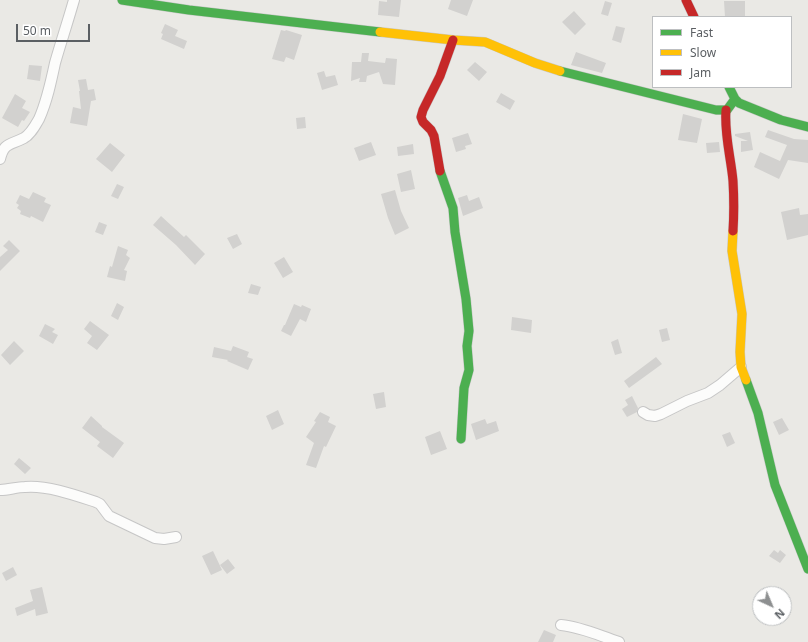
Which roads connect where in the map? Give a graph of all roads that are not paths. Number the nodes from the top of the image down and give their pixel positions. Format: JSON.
{"nodes":[{"id":1,"x":74,"y":0,"type":"edge"},
{"id":2,"x":122,"y":0,"type":"edge"},
{"id":3,"x":686,"y":0,"type":"edge"},
{"id":4,"x":150,"y":2,"type":"edge"},
{"id":5,"x":694,"y":16,"type":"edge"},
{"id":6,"x":453,"y":40,"type":"junction"},
{"id":7,"x":730,"y":88,"type":"edge"},
{"id":8,"x":735,"y":99,"type":"junction"},
{"id":9,"x":726,"y":110,"type":"junction"},
{"id":10,"x":808,"y":127,"type":"edge"},
{"id":11,"x":0,"y":159,"type":"edge"},
{"id":12,"x":741,"y":367,"type":"junction"},
{"id":13,"x":643,"y":412,"type":"dead end"},
{"id":14,"x":461,"y":439,"type":"dead end"},
{"id":15,"x":0,"y":490,"type":"edge"},
{"id":16,"x":176,"y":537,"type":"dead end"},
{"id":17,"x":808,"y":569,"type":"edge"},
{"id":18,"x":561,"y":625,"type":"dead end"},
{"id":19,"x":619,"y":642,"type":"edge"}],
"edges":[{"from":1,"to":11,"type":"street"},
{"from":2,"to":4,"type":"street"},
{"from":3,"to":5,"type":"street"},
{"from":4,"to":6,"type":"street"},
{"from":6,"to":9,"type":"street"},
{"from":6,"to":14,"type":"street"},
{"from":7,"to":8,"type":"street"},
{"from":8,"to":9,"type":"street"},
{"from":8,"to":10,"type":"street"},
{"from":9,"to":12,"type":"street"},
{"from":12,"to":13,"type":"street"},
{"from":12,"to":17,"type":"street"},
{"from":15,"to":16,"type":"street"},
{"from":18,"to":19,"type":"street"}]}
